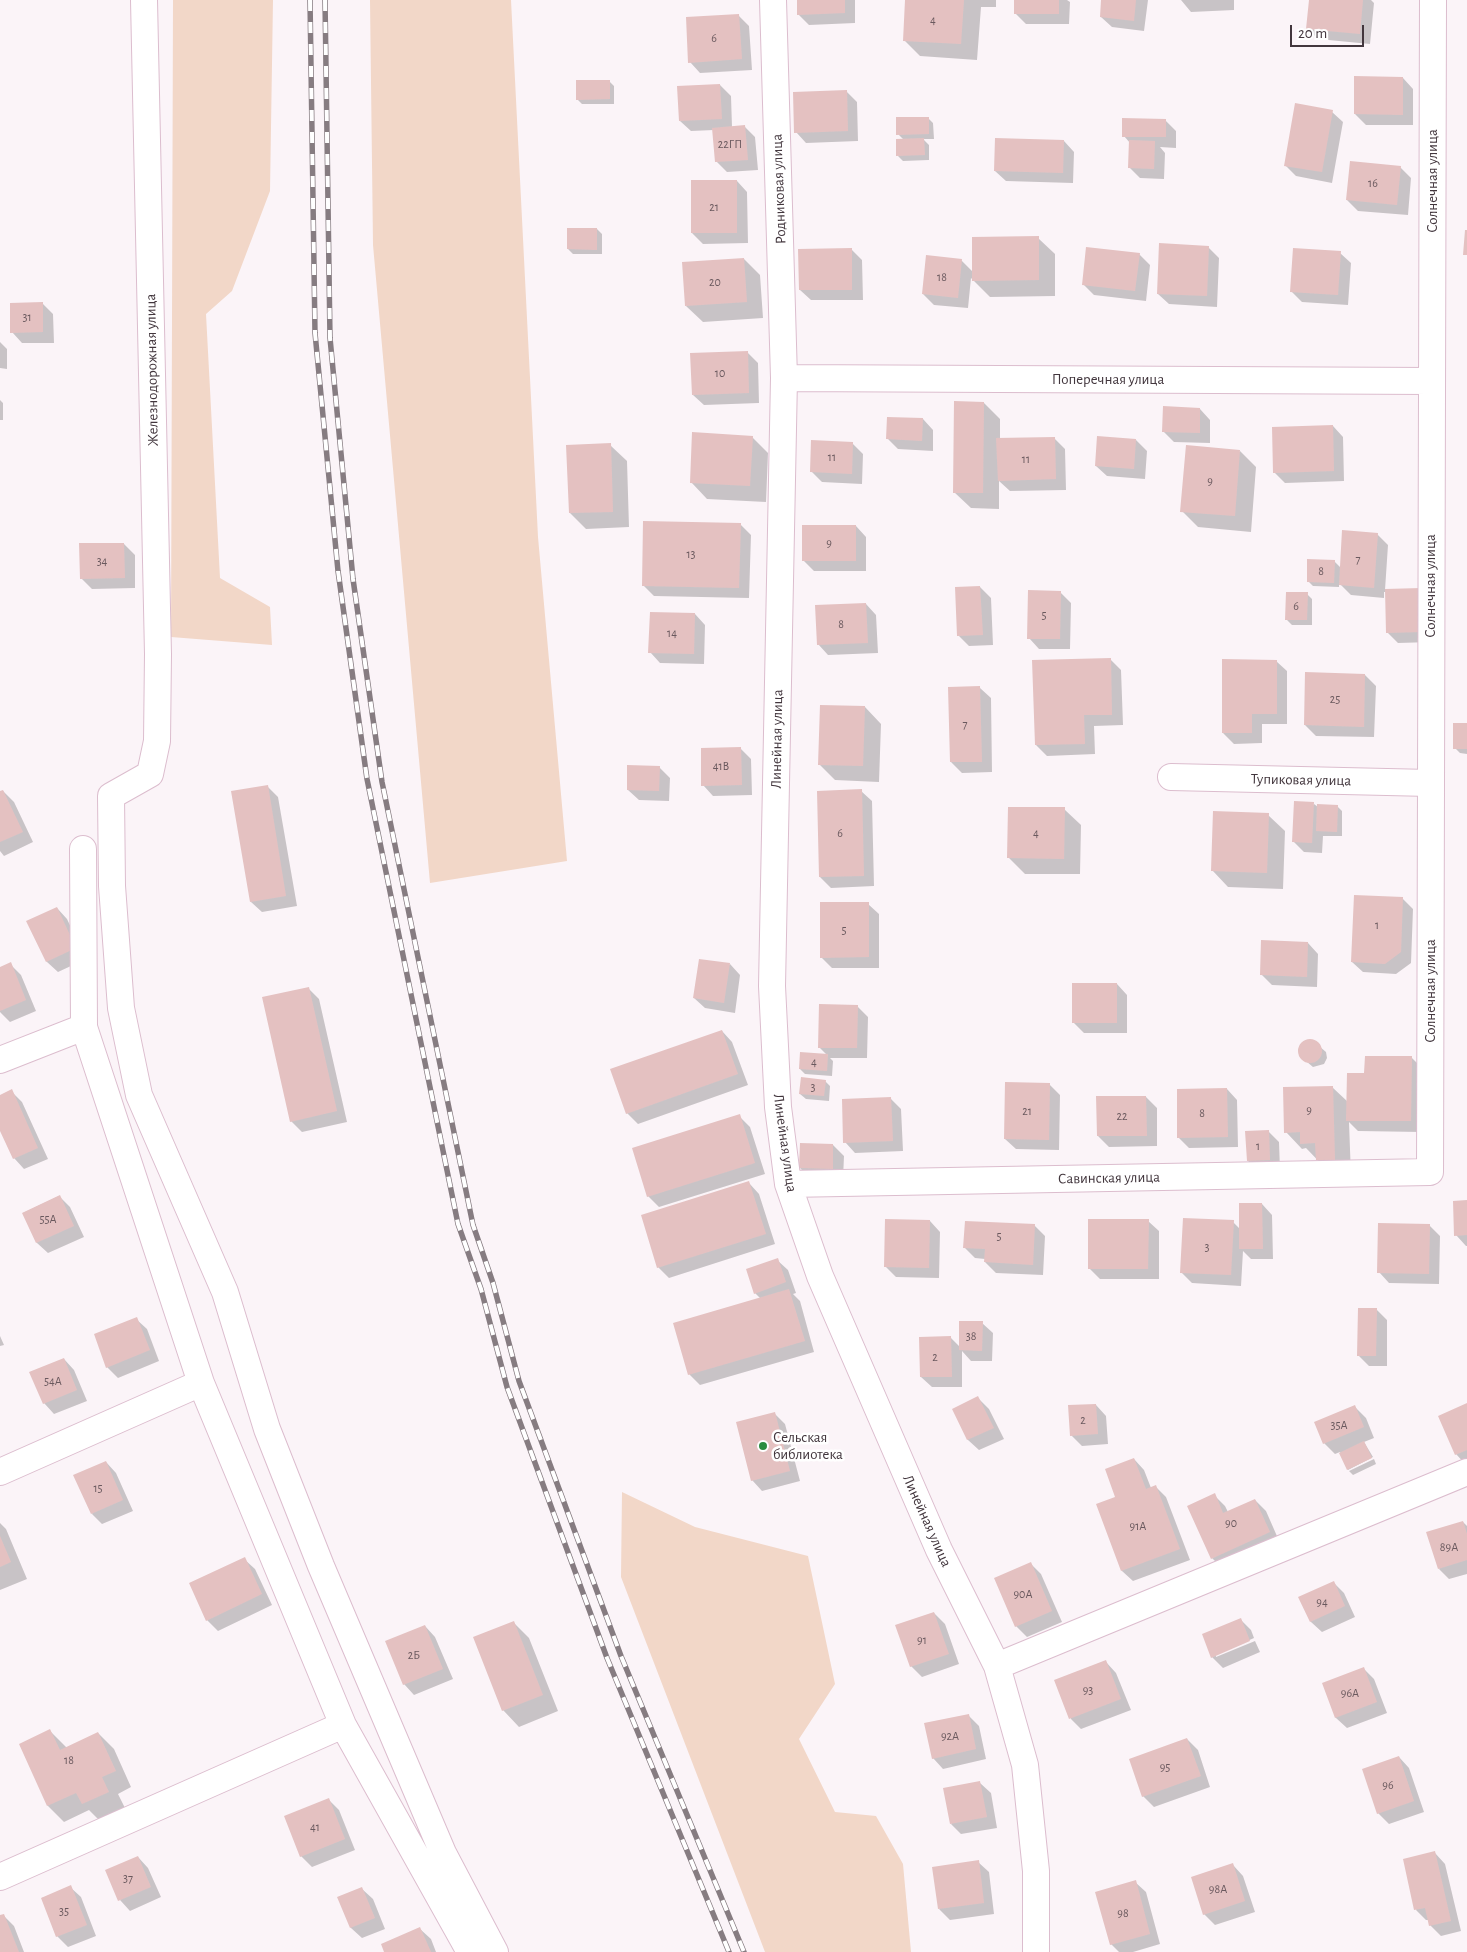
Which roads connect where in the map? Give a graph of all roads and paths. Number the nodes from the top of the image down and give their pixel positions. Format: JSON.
{"nodes":[{"id":1,"x":144,"y":0,"type":"edge"},
{"id":2,"x":773,"y":0,"type":"edge"},
{"id":3,"x":1433,"y":0,"type":"edge"},
{"id":4,"x":784,"y":378,"type":"junction"},
{"id":5,"x":1431,"y":380,"type":"junction"},
{"id":6,"x":1171,"y":777,"type":"dead end"},
{"id":7,"x":1430,"y":783,"type":"junction"},
{"id":8,"x":84,"y":849,"type":"dead end"},
{"id":9,"x":84,"y":1027,"type":"junction"},
{"id":10,"x":0,"y":1060,"type":"edge"},
{"id":11,"x":1430,"y":1172,"type":"joint"},
{"id":12,"x":788,"y":1184,"type":"junction"},
{"id":13,"x":201,"y":1383,"type":"junction"},
{"id":14,"x":0,"y":1472,"type":"edge"},
{"id":15,"x":1467,"y":1472,"type":"edge"},
{"id":16,"x":997,"y":1666,"type":"junction"},
{"id":17,"x":343,"y":1725,"type":"junction"},
{"id":18,"x":0,"y":1877,"type":"edge"},
{"id":19,"x":470,"y":1952,"type":"edge"},
{"id":20,"x":495,"y":1952,"type":"edge"},
{"id":21,"x":1036,"y":1952,"type":"edge"}],
"edges":[{"from":1,"to":20,"type":"street","name":"Железнодорожная улица"},
{"from":2,"to":4,"type":"street","name":"Родниковая улица"},
{"from":3,"to":5,"type":"street","name":"Солнечная улица"},
{"from":4,"to":5,"type":"street","name":"Поперечная улица"},
{"from":4,"to":12,"type":"street","name":"Линейная улица"},
{"from":5,"to":7,"type":"street","name":"Солнечная улица"},
{"from":6,"to":7,"type":"street","name":"Тупиковая улица"},
{"from":7,"to":11,"type":"street","name":"Солнечная улица"},
{"from":8,"to":9,"type":"street"},
{"from":9,"to":10,"type":"street"},
{"from":9,"to":13,"type":"street"},
{"from":11,"to":12,"type":"street","name":"Савинская улица"},
{"from":12,"to":16,"type":"street","name":"Линейная улица"},
{"from":13,"to":14,"type":"street"},
{"from":13,"to":17,"type":"street"},
{"from":15,"to":16,"type":"street"},
{"from":16,"to":21,"type":"street","name":"Линейная улица"},
{"from":17,"to":18,"type":"street"},
{"from":17,"to":19,"type":"street"}]}
